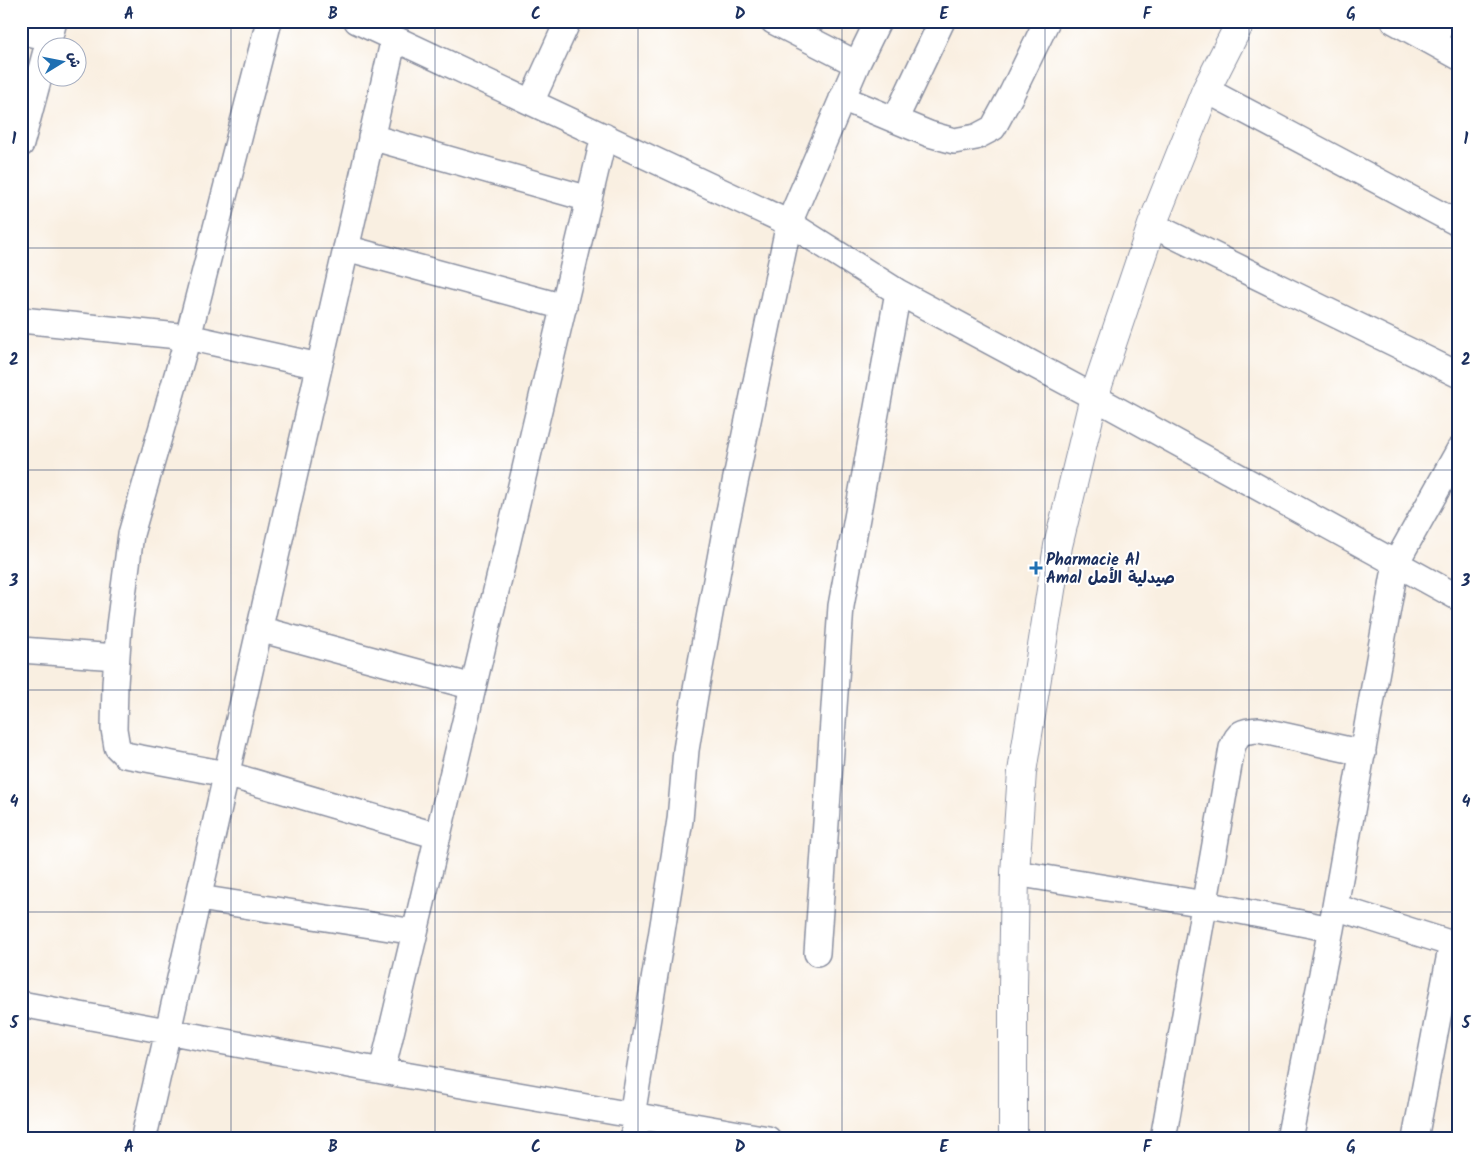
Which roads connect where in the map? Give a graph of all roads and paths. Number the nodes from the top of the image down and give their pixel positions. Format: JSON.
{"nodes":[{"id":1,"x":269,"y":21,"type":"edge"},
{"id":2,"x":357,"y":21,"type":"edge"},
{"id":3,"x":568,"y":21,"type":"edge"},
{"id":4,"x":773,"y":21,"type":"edge"},
{"id":5,"x":878,"y":21,"type":"edge"},
{"id":6,"x":942,"y":21,"type":"edge"},
{"id":7,"x":1047,"y":21,"type":"edge"},
{"id":8,"x":1241,"y":21,"type":"edge"},
{"id":9,"x":1394,"y":21,"type":"edge"},
{"id":10,"x":52,"y":29,"type":"edge"},
{"id":11,"x":21,"y":32,"type":"edge"},
{"id":12,"x":1438,"y":32,"type":"edge"},
{"id":13,"x":394,"y":38,"type":"junction"},
{"id":14,"x":1459,"y":57,"type":"edge"},
{"id":15,"x":857,"y":64,"type":"junction"},
{"id":16,"x":1206,"y":90,"type":"junction"},
{"id":17,"x":842,"y":98,"type":"junction"},
{"id":18,"x":531,"y":102,"type":"junction"},
{"id":19,"x":895,"y":120,"type":"junction"},
{"id":20,"x":604,"y":136,"type":"junction"},
{"id":21,"x":371,"y":137,"type":"junction"},
{"id":22,"x":21,"y":144,"type":"edge"},
{"id":23,"x":589,"y":199,"type":"junction"},
{"id":24,"x":789,"y":224,"type":"junction"},
{"id":25,"x":1459,"y":224,"type":"edge"},
{"id":26,"x":1152,"y":225,"type":"junction"},
{"id":27,"x":346,"y":248,"type":"junction"},
{"id":28,"x":898,"y":292,"type":"junction"},
{"id":29,"x":564,"y":307,"type":"junction"},
{"id":30,"x":21,"y":320,"type":"edge"},
{"id":31,"x":188,"y":338,"type":"junction"},
{"id":32,"x":319,"y":366,"type":"junction"},
{"id":33,"x":1459,"y":375,"type":"edge"},
{"id":34,"x":1094,"y":397,"type":"junction"},
{"id":35,"x":1459,"y":450,"type":"edge"},
{"id":36,"x":1396,"y":563,"type":"junction"},
{"id":37,"x":1459,"y":598,"type":"edge"},
{"id":38,"x":259,"y":630,"type":"junction"},
{"id":39,"x":21,"y":650,"type":"edge"},
{"id":40,"x":116,"y":657,"type":"junction"},
{"id":41,"x":473,"y":687,"type":"junction"},
{"id":42,"x":1363,"y":753,"type":"junction"},
{"id":43,"x":226,"y":774,"type":"junction"},
{"id":44,"x":438,"y":836,"type":"junction"},
{"id":45,"x":1015,"y":873,"type":"junction"},
{"id":46,"x":199,"y":898,"type":"junction"},
{"id":47,"x":1205,"y":904,"type":"junction"},
{"id":48,"x":1333,"y":918,"type":"junction"},
{"id":49,"x":415,"y":932,"type":"junction"},
{"id":50,"x":1455,"y":945,"type":"edge"},
{"id":51,"x":817,"y":953,"type":"dead end"},
{"id":52,"x":21,"y":1004,"type":"edge"},
{"id":53,"x":168,"y":1032,"type":"junction"},
{"id":54,"x":382,"y":1071,"type":"junction"},
{"id":55,"x":630,"y":1130,"type":"edge"},
{"id":56,"x":145,"y":1132,"type":"dead end"},
{"id":57,"x":768,"y":1139,"type":"edge"},
{"id":58,"x":1013,"y":1139,"type":"edge"},
{"id":59,"x":1163,"y":1139,"type":"edge"},
{"id":60,"x":1289,"y":1139,"type":"edge"},
{"id":61,"x":1415,"y":1139,"type":"edge"}],
"edges":[{"from":1,"to":31,"type":"street"},
{"from":2,"to":13,"type":"street"},
{"from":3,"to":18,"type":"street"},
{"from":4,"to":15,"type":"street"},
{"from":5,"to":15,"type":"street"},
{"from":6,"to":19,"type":"street"},
{"from":7,"to":19,"type":"street"},
{"from":8,"to":16,"type":"street"},
{"from":9,"to":12,"type":"street"},
{"from":10,"to":11,"type":"street"},
{"from":10,"to":22,"type":"street"},
{"from":12,"to":14,"type":"street"},
{"from":13,"to":18,"type":"street"},
{"from":13,"to":21,"type":"street"},
{"from":15,"to":17,"type":"street"},
{"from":16,"to":25,"type":"street"},
{"from":16,"to":26,"type":"street"},
{"from":17,"to":19,"type":"street"},
{"from":17,"to":24,"type":"street"},
{"from":18,"to":20,"type":"street"},
{"from":20,"to":23,"type":"street"},
{"from":20,"to":24,"type":"street"},
{"from":21,"to":23,"type":"street"},
{"from":21,"to":27,"type":"street"},
{"from":23,"to":29,"type":"street"},
{"from":24,"to":28,"type":"street"},
{"from":24,"to":55,"type":"street"},
{"from":26,"to":33,"type":"street"},
{"from":26,"to":34,"type":"street"},
{"from":27,"to":29,"type":"street"},
{"from":27,"to":32,"type":"street"},
{"from":28,"to":34,"type":"street"},
{"from":28,"to":51,"type":"street"},
{"from":29,"to":41,"type":"street"},
{"from":30,"to":31,"type":"street"},
{"from":31,"to":32,"type":"street"},
{"from":31,"to":40,"type":"street"},
{"from":32,"to":38,"type":"street"},
{"from":34,"to":36,"type":"street"},
{"from":34,"to":45,"type":"street"},
{"from":35,"to":36,"type":"street"},
{"from":36,"to":37,"type":"street"},
{"from":36,"to":42,"type":"street"},
{"from":38,"to":41,"type":"street"},
{"from":38,"to":43,"type":"street"},
{"from":39,"to":40,"type":"street"},
{"from":40,"to":43,"type":"street"},
{"from":41,"to":44,"type":"street"},
{"from":42,"to":47,"type":"street"},
{"from":42,"to":48,"type":"street"},
{"from":43,"to":44,"type":"street"},
{"from":43,"to":46,"type":"street"},
{"from":44,"to":49,"type":"street"},
{"from":45,"to":47,"type":"street"},
{"from":45,"to":58,"type":"street"},
{"from":46,"to":49,"type":"street"},
{"from":46,"to":53,"type":"street"},
{"from":47,"to":48,"type":"street"},
{"from":47,"to":59,"type":"street"},
{"from":48,"to":50,"type":"street"},
{"from":48,"to":60,"type":"street"},
{"from":49,"to":54,"type":"street"},
{"from":50,"to":61,"type":"street"},
{"from":52,"to":53,"type":"street"},
{"from":53,"to":54,"type":"street"},
{"from":53,"to":56,"type":"street"},
{"from":54,"to":55,"type":"street"},
{"from":55,"to":57,"type":"street"}]}
